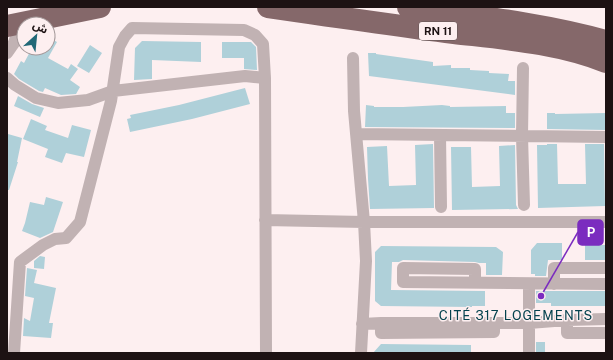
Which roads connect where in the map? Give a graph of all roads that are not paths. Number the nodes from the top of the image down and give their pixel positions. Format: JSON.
{"nodes":[{"id":1,"x":100,"y":7,"type":"edge"},
{"id":2,"x":268,"y":7,"type":"edge"},
{"id":3,"x":408,"y":7,"type":"edge"},
{"id":4,"x":14,"y":24,"type":"edge"},
{"id":5,"x":606,"y":41,"type":"edge"},
{"id":6,"x":7,"y":53,"type":"edge"},
{"id":7,"x":353,"y":58,"type":"dead end"},
{"id":8,"x":606,"y":62,"type":"edge"},
{"id":9,"x":522,"y":68,"type":"dead end"},
{"id":10,"x":7,"y":78,"type":"edge"},
{"id":11,"x":265,"y":78,"type":"junction"},
{"id":12,"x":113,"y":91,"type":"junction"},
{"id":13,"x":356,"y":134,"type":"junction"},
{"id":14,"x":440,"y":135,"type":"junction"},
{"id":15,"x":522,"y":136,"type":"junction"},
{"id":16,"x":606,"y":137,"type":"edge"},
{"id":17,"x":524,"y":205,"type":"dead end"},
{"id":18,"x":441,"y":207,"type":"dead end"},
{"id":19,"x":266,"y":220,"type":"junction"},
{"id":20,"x":364,"y":222,"type":"junction"},
{"id":21,"x":606,"y":222,"type":"edge"},
{"id":22,"x":606,"y":268,"type":"edge"},
{"id":23,"x":475,"y":283,"type":"junction"},
{"id":24,"x":529,"y":284,"type":"junction"},
{"id":25,"x":554,"y":284,"type":"junction"},
{"id":26,"x":606,"y":284,"type":"edge"},
{"id":27,"x":606,"y":319,"type":"edge"},
{"id":28,"x":567,"y":320,"type":"junction"},
{"id":29,"x":529,"y":323,"type":"junction"},
{"id":30,"x":362,"y":324,"type":"junction"},
{"id":31,"x":606,"y":333,"type":"edge"},
{"id":32,"x":14,"y":353,"type":"edge"},
{"id":33,"x":266,"y":353,"type":"edge"},
{"id":34,"x":361,"y":353,"type":"edge"},
{"id":35,"x":529,"y":353,"type":"edge"}],
"edges":[{"from":1,"to":4,"type":"highway"},
{"from":2,"to":8,"type":"highway","number":"RN 11"},
{"from":3,"to":5,"type":"highway","number":"RN 11"},
{"from":4,"to":6,"type":"street"},
{"from":7,"to":13,"type":"street"},
{"from":9,"to":15,"type":"street"},
{"from":10,"to":12,"type":"street"},
{"from":11,"to":12,"type":"street"},
{"from":11,"to":12,"type":"street"},
{"from":11,"to":19,"type":"street"},
{"from":12,"to":32,"type":"street"},
{"from":13,"to":14,"type":"street"},
{"from":13,"to":20,"type":"street"},
{"from":14,"to":15,"type":"street"},
{"from":14,"to":18,"type":"street"},
{"from":15,"to":16,"type":"street"},
{"from":15,"to":17,"type":"street"},
{"from":19,"to":20,"type":"street"},
{"from":19,"to":33,"type":"street"},
{"from":20,"to":21,"type":"street"},
{"from":20,"to":30,"type":"street"},
{"from":22,"to":25,"type":"street"},
{"from":23,"to":23,"type":"street"},
{"from":23,"to":24,"type":"street"},
{"from":24,"to":25,"type":"street"},
{"from":24,"to":29,"type":"street"},
{"from":25,"to":26,"type":"street"},
{"from":27,"to":28,"type":"street"},
{"from":28,"to":29,"type":"street"},
{"from":28,"to":31,"type":"street"},
{"from":29,"to":30,"type":"street"},
{"from":29,"to":35,"type":"street"},
{"from":30,"to":34,"type":"street"}]}
